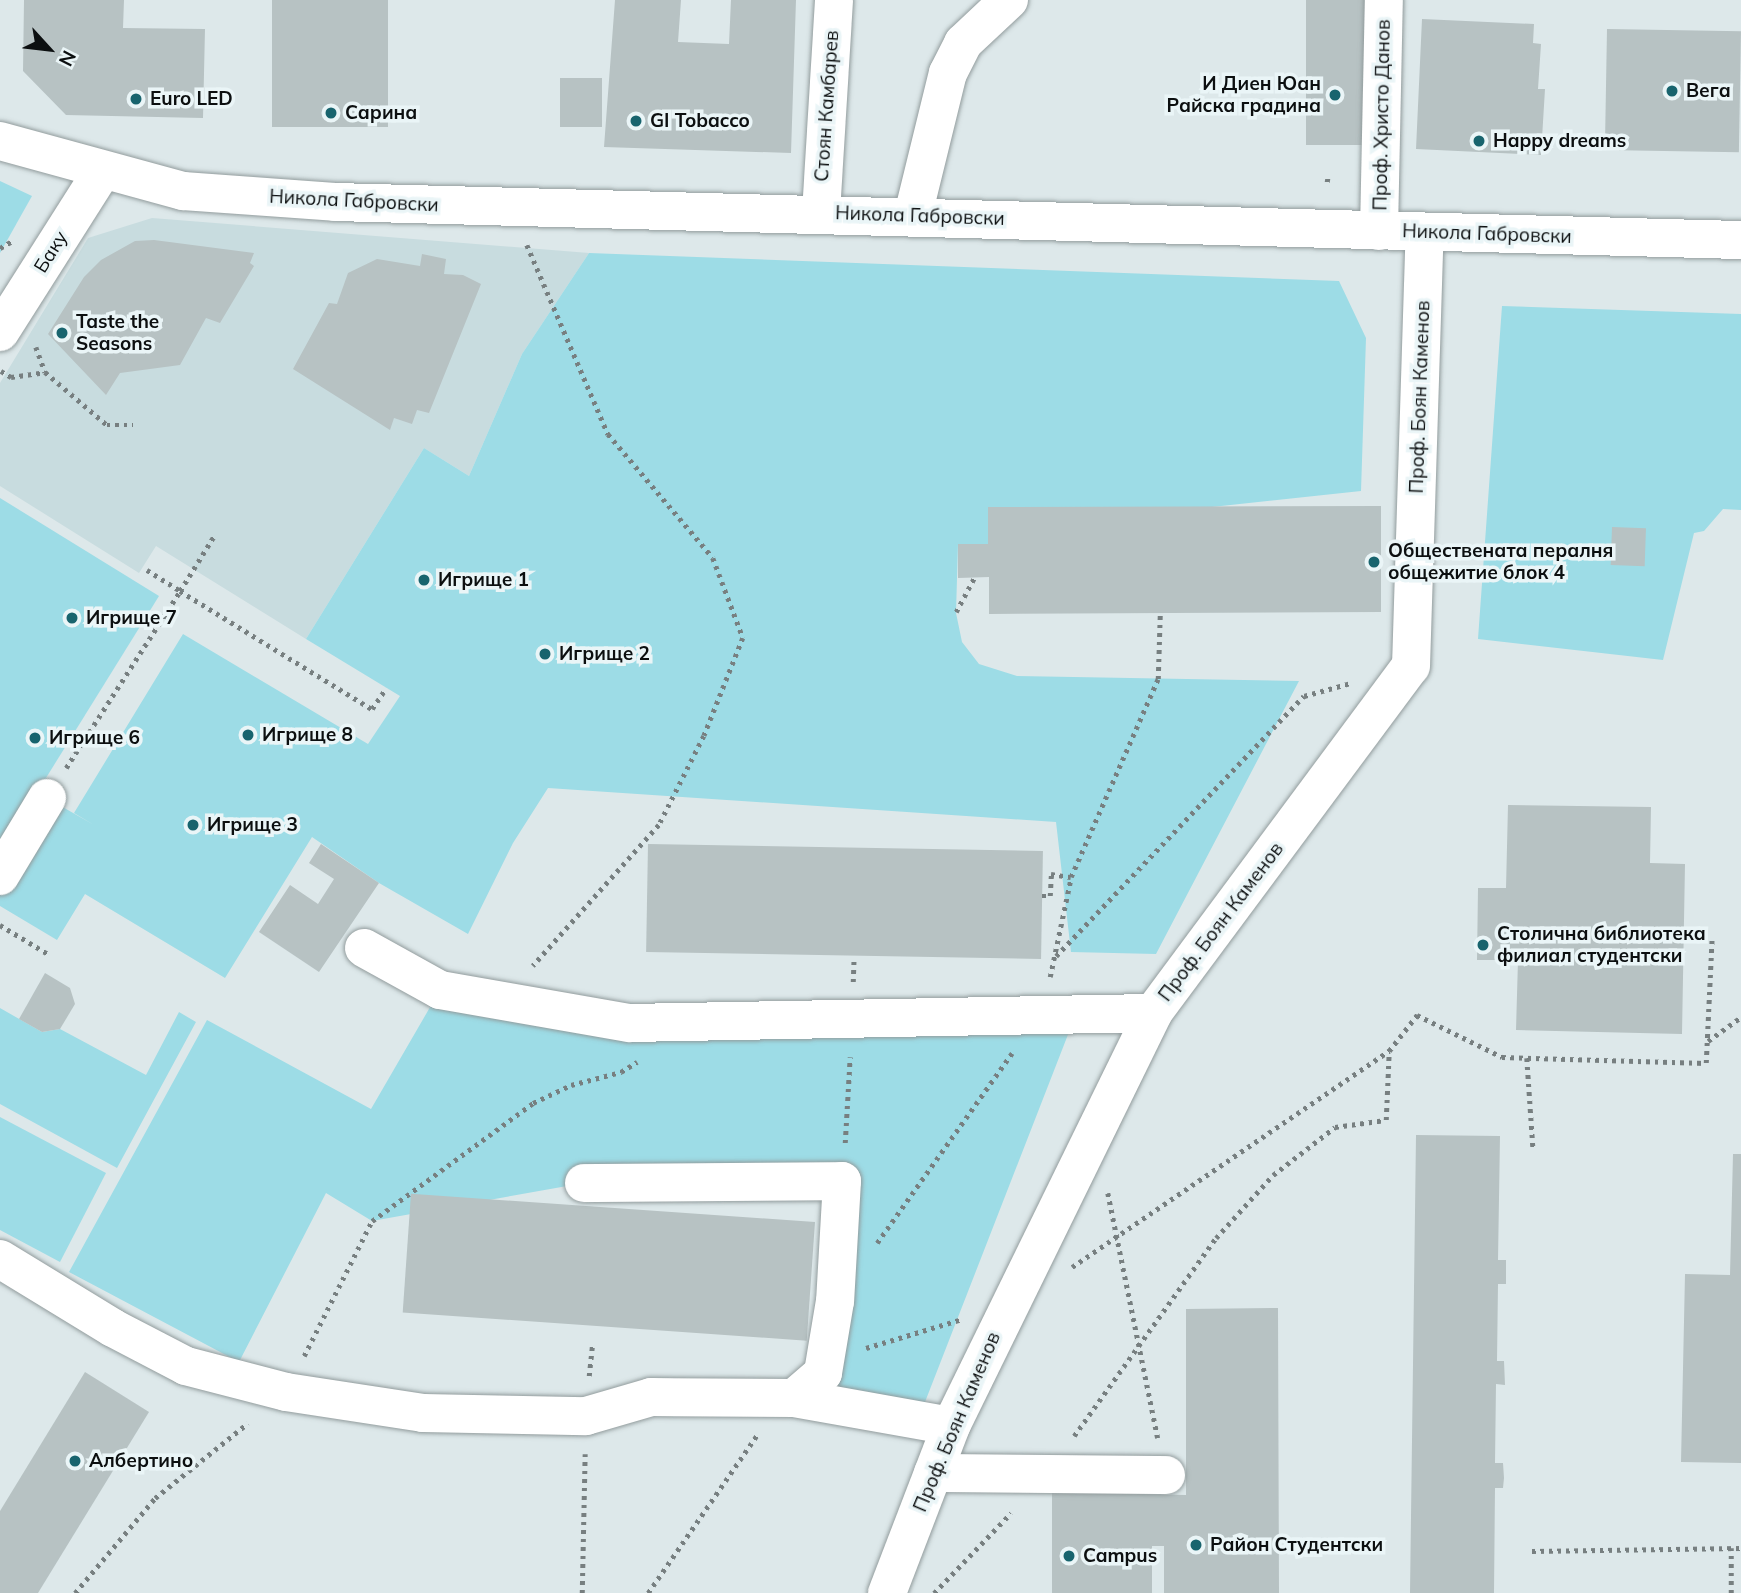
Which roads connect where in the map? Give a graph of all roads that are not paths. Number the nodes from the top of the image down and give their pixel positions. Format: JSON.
{"nodes":[{"id":1,"x":834,"y":0,"type":"edge"},
{"id":2,"x":1009,"y":0,"type":"edge"},
{"id":3,"x":1384,"y":0,"type":"edge"},
{"id":4,"x":0,"y":141,"type":"edge"},
{"id":5,"x":102,"y":171,"type":"junction"},
{"id":6,"x":821,"y":213,"type":"junction"},
{"id":7,"x":913,"y":215,"type":"junction"},
{"id":8,"x":1380,"y":231,"type":"junction"},
{"id":9,"x":1425,"y":232,"type":"junction"},
{"id":10,"x":1741,"y":240,"type":"edge"},
{"id":11,"x":0,"y":332,"type":"edge"},
{"id":12,"x":47,"y":798,"type":"road end"},
{"id":13,"x":0,"y":876,"type":"edge"},
{"id":14,"x":364,"y":948,"type":"dead end"},
{"id":15,"x":1153,"y":1013,"type":"junction"},
{"id":16,"x":584,"y":1183,"type":"dead end"},
{"id":17,"x":0,"y":1259,"type":"edge"},
{"id":18,"x":794,"y":1398,"type":"junction"},
{"id":19,"x":951,"y":1426,"type":"junction"},
{"id":20,"x":933,"y":1473,"type":"junction"},
{"id":21,"x":1166,"y":1475,"type":"road end"},
{"id":22,"x":887,"y":1593,"type":"edge"}],
"edges":[{"from":1,"to":6,"type":"street","name":"Стоян Камбарев"},
{"from":2,"to":7,"type":"street"},
{"from":3,"to":8,"type":"street","name":"Проф. Христо Данов"},
{"from":4,"to":5,"type":"street","name":"Никола Габровски"},
{"from":5,"to":6,"type":"street","name":"Никола Габровски"},
{"from":5,"to":11,"type":"street","name":"Баку"},
{"from":6,"to":7,"type":"street","name":"Никола Габровски"},
{"from":7,"to":8,"type":"street","name":"Никола Габровски"},
{"from":8,"to":9,"type":"street","name":"Никола Габровски"},
{"from":9,"to":10,"type":"street","name":"Никола Габровски"},
{"from":9,"to":15,"type":"street","name":"Проф. Боян Каменов"},
{"from":12,"to":13,"type":"street"},
{"from":14,"to":15,"type":"street"},
{"from":15,"to":19,"type":"street","name":"Проф. Боян Каменов"},
{"from":16,"to":18,"type":"street"},
{"from":17,"to":18,"type":"street"},
{"from":18,"to":19,"type":"street"},
{"from":19,"to":20,"type":"street","name":"Проф. Боян Каменов"},
{"from":20,"to":21,"type":"street"},
{"from":20,"to":22,"type":"street","name":"Проф. Боян Каменов"}]}
